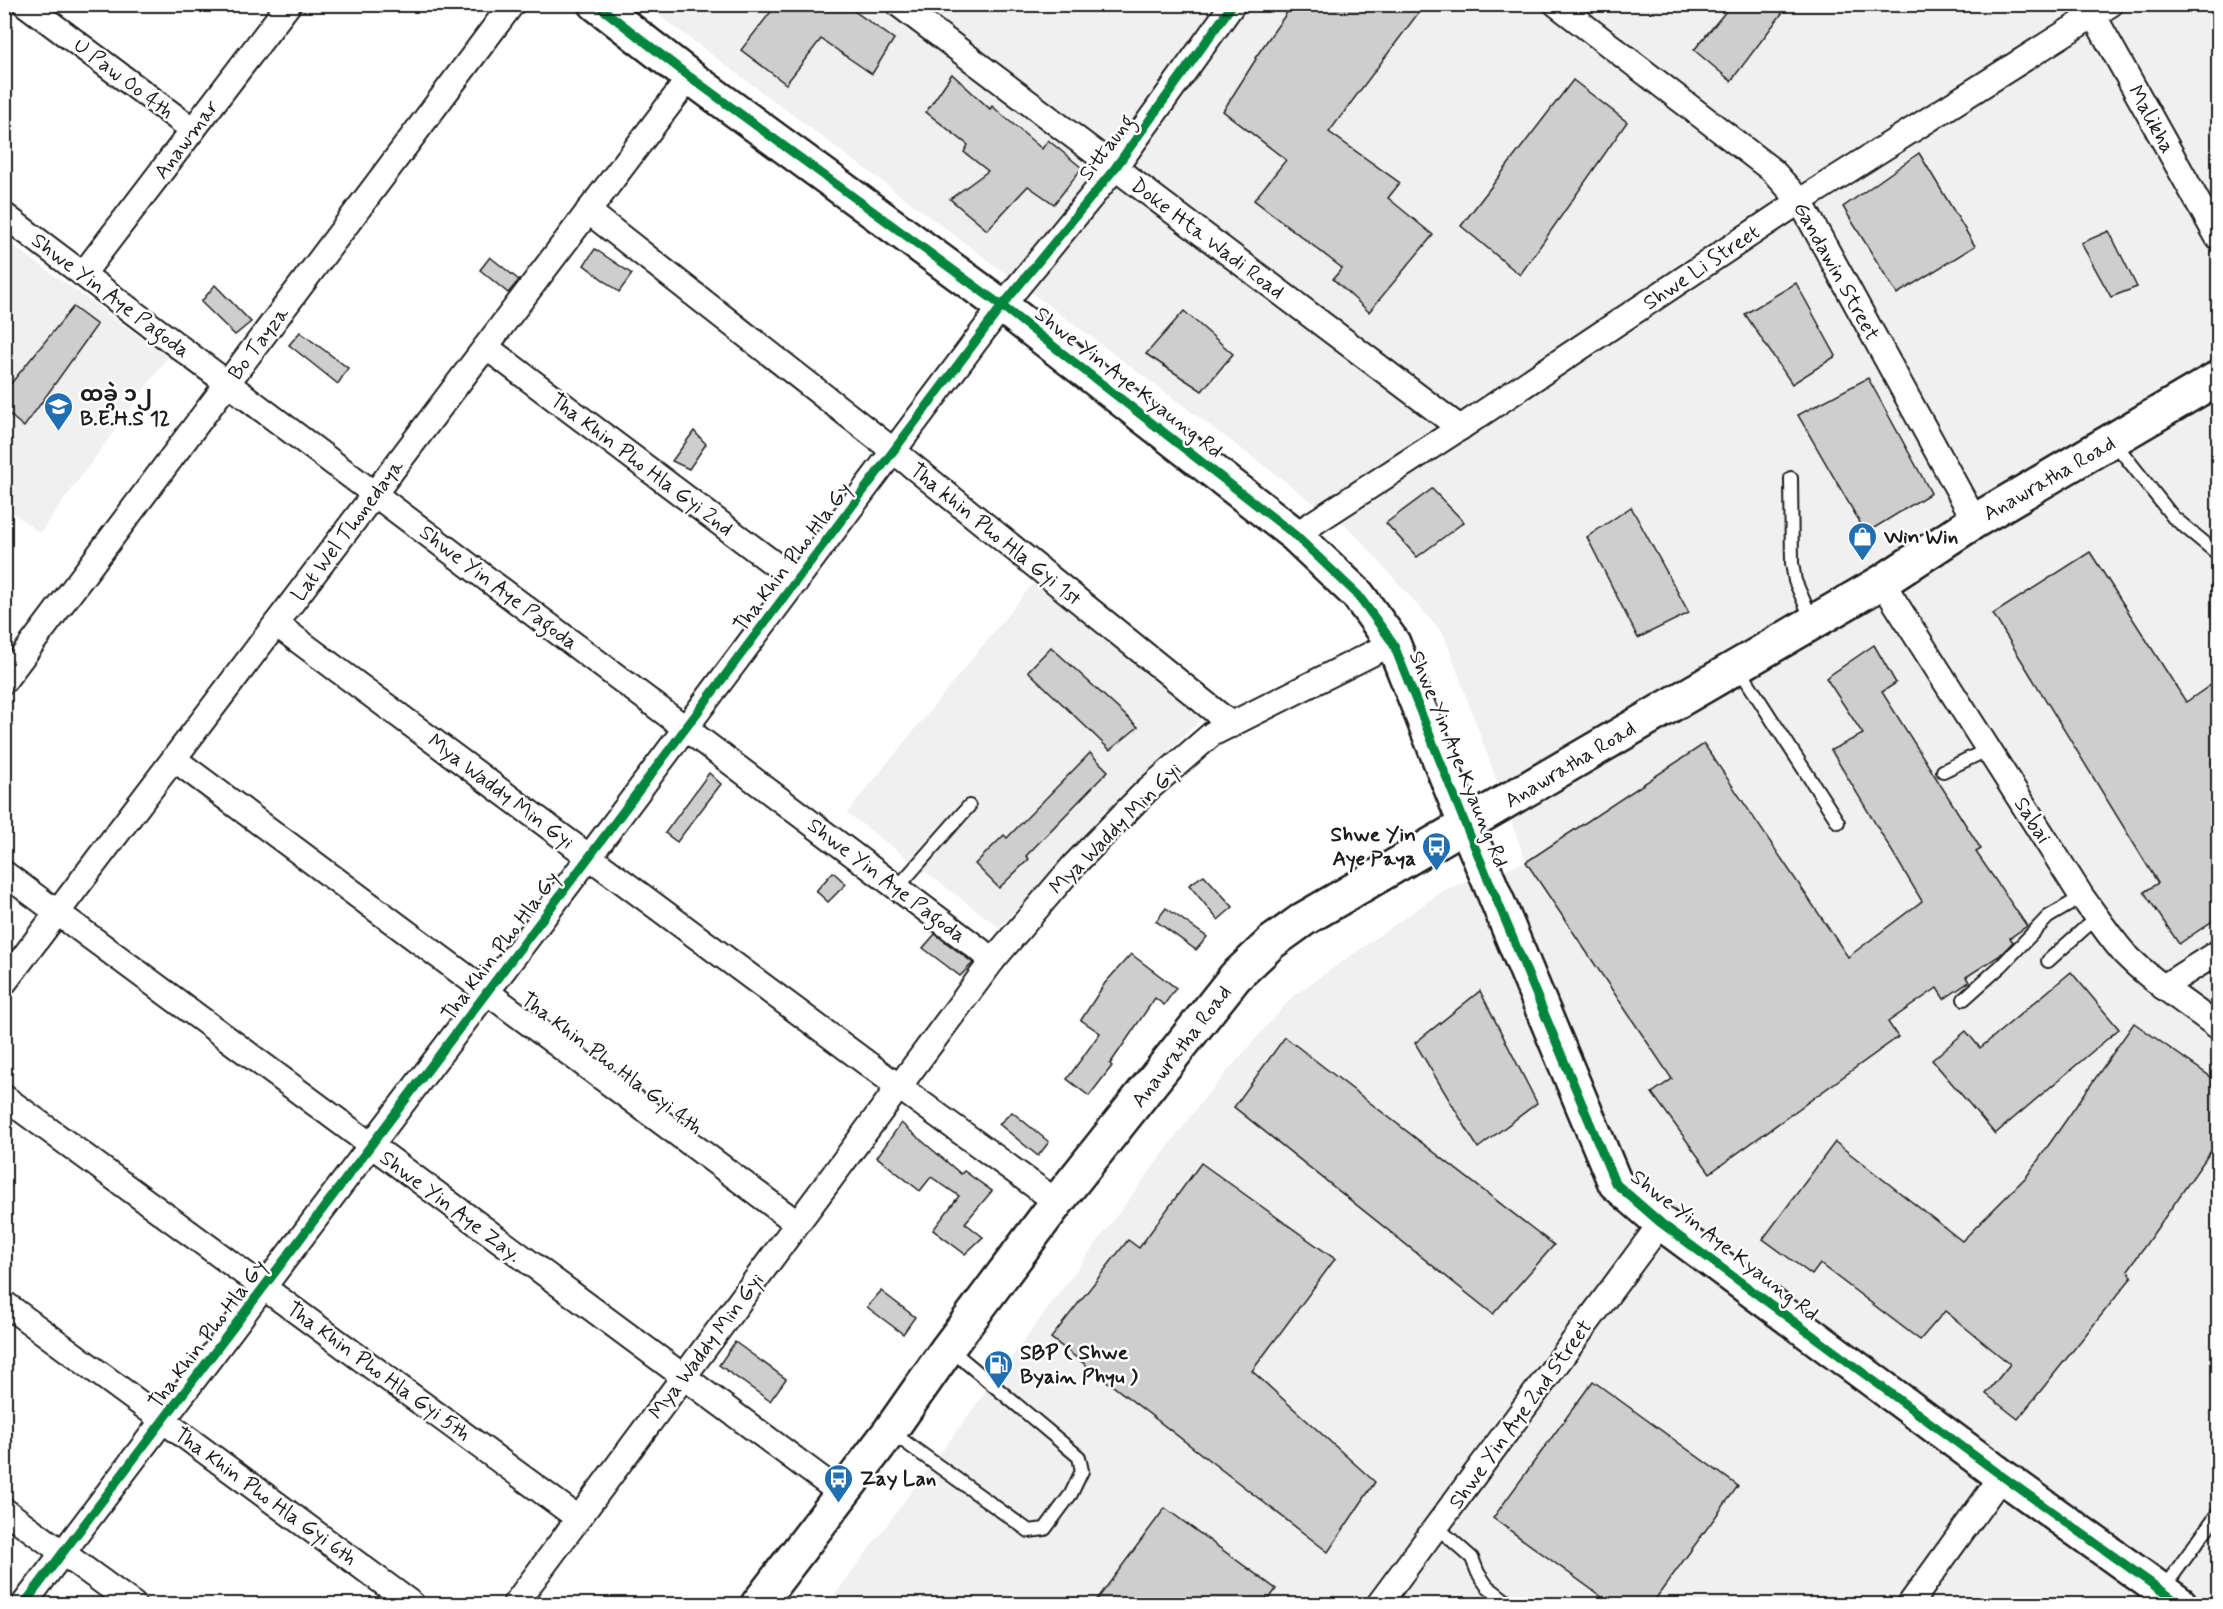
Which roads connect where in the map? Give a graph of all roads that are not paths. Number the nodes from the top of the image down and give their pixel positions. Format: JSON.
{"nodes":[{"id":1,"x":25,"y":4,"type":"edge"},
{"id":2,"x":289,"y":4,"type":"edge"},
{"id":3,"x":512,"y":4,"type":"edge"},
{"id":4,"x":596,"y":4,"type":"edge"},
{"id":5,"x":898,"y":4,"type":"edge"},
{"id":6,"x":1233,"y":4,"type":"edge"},
{"id":7,"x":1556,"y":4,"type":"edge"},
{"id":8,"x":2096,"y":8,"type":"edge"},
{"id":9,"x":690,"y":77,"type":"junction"},
{"id":10,"x":193,"y":130,"type":"junction"},
{"id":11,"x":1115,"y":168,"type":"junction"},
{"id":12,"x":1800,"y":201,"type":"junction"},
{"id":13,"x":588,"y":211,"type":"junction"},
{"id":14,"x":4,"y":215,"type":"edge"},
{"id":15,"x":2218,"y":238,"type":"edge"},
{"id":16,"x":83,"y":274,"type":"junction"},
{"id":17,"x":1002,"y":306,"type":"junction"},
{"id":18,"x":486,"y":347,"type":"junction"},
{"id":19,"x":2218,"y":378,"type":"edge"},
{"id":20,"x":228,"y":383,"type":"junction"},
{"id":21,"x":1460,"y":428,"type":"junction"},
{"id":22,"x":2113,"y":440,"type":"junction"},
{"id":23,"x":894,"y":452,"type":"junction"},
{"id":24,"x":1791,"y":478,"type":"dead end"},
{"id":25,"x":375,"y":494,"type":"junction"},
{"id":26,"x":1975,"y":521,"type":"junction"},
{"id":27,"x":1295,"y":535,"type":"junction"},
{"id":28,"x":2218,"y":554,"type":"edge"},
{"id":29,"x":797,"y":581,"type":"junction"},
{"id":30,"x":1882,"y":582,"type":"junction"},
{"id":31,"x":1812,"y":622,"type":"junction"},
{"id":32,"x":276,"y":624,"type":"junction"},
{"id":33,"x":1393,"y":643,"type":"junction"},
{"id":34,"x":1737,"y":666,"type":"junction"},
{"id":35,"x":4,"y":681,"type":"edge"},
{"id":36,"x":1232,"y":725,"type":"junction"},
{"id":37,"x":686,"y":729,"type":"junction"},
{"id":38,"x":1989,"y":749,"type":"junction"},
{"id":39,"x":174,"y":759,"type":"junction"},
{"id":40,"x":1943,"y":771,"type":"dead end"},
{"id":41,"x":969,"y":806,"type":"dead end"},
{"id":42,"x":1838,"y":822,"type":"dead end"},
{"id":43,"x":1466,"y":826,"type":"junction"},
{"id":44,"x":589,"y":857,"type":"junction"},
{"id":45,"x":4,"y":873,"type":"edge"},
{"id":46,"x":897,"y":888,"type":"junction"},
{"id":47,"x":2082,"y":897,"type":"junction"},
{"id":48,"x":58,"y":912,"type":"junction"},
{"id":49,"x":2097,"y":917,"type":"junction"},
{"id":50,"x":2218,"y":952,"type":"edge"},
{"id":51,"x":993,"y":960,"type":"junction"},
{"id":52,"x":2048,"y":961,"type":"dead end"},
{"id":53,"x":4,"y":983,"type":"edge"},
{"id":54,"x":2163,"y":987,"type":"junction"},
{"id":55,"x":487,"y":992,"type":"junction"},
{"id":56,"x":1964,"y":999,"type":"dead end"},
{"id":57,"x":2218,"y":1027,"type":"edge"},
{"id":58,"x":899,"y":1087,"type":"junction"},
{"id":59,"x":4,"y":1096,"type":"edge"},
{"id":60,"x":371,"y":1146,"type":"junction"},
{"id":61,"x":1057,"y":1202,"type":"junction"},
{"id":62,"x":797,"y":1223,"type":"junction"},
{"id":63,"x":1661,"y":1223,"type":"junction"},
{"id":64,"x":265,"y":1287,"type":"junction"},
{"id":65,"x":4,"y":1303,"type":"edge"},
{"id":66,"x":948,"y":1348,"type":"junction"},
{"id":67,"x":683,"y":1378,"type":"junction"},
{"id":68,"x":164,"y":1421,"type":"junction"},
{"id":69,"x":890,"y":1431,"type":"junction"},
{"id":70,"x":2002,"y":1476,"type":"junction"},
{"id":71,"x":842,"y":1494,"type":"junction"},
{"id":72,"x":4,"y":1510,"type":"edge"},
{"id":73,"x":2218,"y":1513,"type":"edge"},
{"id":74,"x":578,"y":1518,"type":"junction"},
{"id":75,"x":1437,"y":1527,"type":"junction"},
{"id":76,"x":62,"y":1552,"type":"junction"},
{"id":77,"x":2171,"y":1598,"type":"edge"},
{"id":78,"x":24,"y":1605,"type":"edge"},
{"id":79,"x":133,"y":1605,"type":"edge"},
{"id":80,"x":412,"y":1605,"type":"edge"},
{"id":81,"x":515,"y":1605,"type":"edge"},
{"id":82,"x":758,"y":1605,"type":"edge"},
{"id":83,"x":1379,"y":1605,"type":"edge"},
{"id":84,"x":1510,"y":1605,"type":"edge"},
{"id":85,"x":1910,"y":1605,"type":"edge"}],
"edges":[{"from":1,"to":10,"type":"street","name":"U Paw Oo 4th"},
{"from":2,"to":10,"type":"street","name":"Anawmar"},
{"from":3,"to":20,"type":"street","name":"Bo Tayza"},
{"from":4,"to":9,"type":"street","name":"Shwe Yin Aye Kyaung Rd"},
{"from":5,"to":11,"type":"street","name":"Doke Hta Wadi Road"},
{"from":6,"to":11,"type":"street","name":"Sittaung"},
{"from":7,"to":12,"type":"street","name":"Gandawin Street"},
{"from":8,"to":12,"type":"street","name":"Shwe Li Street"},
{"from":8,"to":15,"type":"street","name":"Malikha"},
{"from":9,"to":13,"type":"street","name":"Lat Wel Thonedaya"},
{"from":9,"to":17,"type":"street","name":"Shwe Yin Aye Kyaung Rd"},
{"from":10,"to":16,"type":"street","name":"Anawmar"},
{"from":11,"to":17,"type":"street","name":"Sittaung"},
{"from":11,"to":21,"type":"street","name":"Doke Hta Wadi Road"},
{"from":12,"to":21,"type":"street","name":"Shwe Li Street"},
{"from":12,"to":26,"type":"street","name":"Gandawin Street"},
{"from":13,"to":18,"type":"street","name":"Lat Wel Thonedaya"},
{"from":13,"to":23,"type":"street","name":"Tha khin Pho Hla Gyi 1st"},
{"from":14,"to":16,"type":"street","name":"Shwe Yin Aye Pagoda"},
{"from":16,"to":20,"type":"street","name":"Shwe Yin Aye Pagoda"},
{"from":17,"to":23,"type":"street","name":"Tha Khin Pho Hla Gy"},
{"from":17,"to":27,"type":"street","name":"Shwe Yin Aye Kyaung Rd"},
{"from":18,"to":25,"type":"street","name":"Lat Wel Thonedaya"},
{"from":18,"to":29,"type":"street","name":"Tha Khin Pho Hla Gyi 2nd"},
{"from":19,"to":22,"type":"street","name":"Anawratha Road"},
{"from":20,"to":25,"type":"street","name":"Shwe Yin Aye Pagoda"},
{"from":20,"to":35,"type":"street","name":"Bo Tayza"},
{"from":21,"to":27,"type":"street","name":"Shwe Li Street"},
{"from":22,"to":26,"type":"street","name":"Anawratha Road"},
{"from":22,"to":28,"type":"lane"},
{"from":23,"to":29,"type":"street","name":"Tha Khin Pho Hla Gy"},
{"from":23,"to":36,"type":"street","name":"Tha khin Pho Hla Gyi 1st"},
{"from":24,"to":31,"type":"lane"},
{"from":25,"to":32,"type":"street","name":"Lat Wel Thonedaya"},
{"from":25,"to":37,"type":"street","name":"Shwe Yin Aye Pagoda"},
{"from":26,"to":30,"type":"street","name":"Anawratha Road"},
{"from":27,"to":33,"type":"street","name":"Shwe Yin Aye Kyaung Rd"},
{"from":29,"to":37,"type":"street","name":"Tha Khin Pho Hla Gy"},
{"from":30,"to":31,"type":"street","name":"Anawratha Road"},
{"from":30,"to":38,"type":"street","name":"Sabai"},
{"from":31,"to":34,"type":"street","name":"Anawratha Road"},
{"from":32,"to":39,"type":"street","name":"Lat Wel Thonedaya"},
{"from":32,"to":44,"type":"street","name":"Mya Waddy Min Gyi"},
{"from":33,"to":36,"type":"street","name":"Mya Waddy Min Gyi"},
{"from":33,"to":43,"type":"street","name":"Shwe Yin Aye Kyaung Rd"},
{"from":34,"to":42,"type":"lane"},
{"from":34,"to":43,"type":"street","name":"Anawratha Road"},
{"from":36,"to":51,"type":"street","name":"Mya Waddy Min Gyi"},
{"from":37,"to":44,"type":"street","name":"Tha Khin Pho Hla Gy"},
{"from":37,"to":46,"type":"street","name":"Shwe Yin Aye Pagoda"},
{"from":38,"to":40,"type":"lane"},
{"from":38,"to":47,"type":"street","name":"Sabai"},
{"from":39,"to":48,"type":"street","name":"Lat Wel Thonedaya"},
{"from":39,"to":55,"type":"street","name":"Tha Khin Pho Hla Gyi 4th"},
{"from":41,"to":46,"type":"lane"},
{"from":43,"to":61,"type":"street","name":"Anawratha Road"},
{"from":43,"to":63,"type":"street","name":"Shwe Yin Aye Kyaung Rd"},
{"from":44,"to":55,"type":"street","name":"Tha Khin Pho Hla Gy"},
{"from":44,"to":58,"type":"street","name":"Mya Waddy Min Gyi"},
{"from":45,"to":48,"type":"street","name":"Shwe Yin Aye Zay."},
{"from":46,"to":51,"type":"street","name":"Shwe Yin Aye Pagoda"},
{"from":47,"to":49,"type":"street","name":"Sabai"},
{"from":47,"to":56,"type":"lane"},
{"from":48,"to":53,"type":"street","name":"Lat Wel Thonedaya"},
{"from":48,"to":60,"type":"street","name":"Shwe Yin Aye Zay."},
{"from":49,"to":52,"type":"lane"},
{"from":49,"to":54,"type":"street","name":"Sabai"},
{"from":50,"to":54,"type":"street"},
{"from":51,"to":58,"type":"street","name":"Mya Waddy Min Gyi"},
{"from":54,"to":57,"type":"street","name":"Sabai"},
{"from":55,"to":60,"type":"street","name":"Tha Khin Pho Hla Gy"},
{"from":55,"to":62,"type":"street","name":"Tha Khin Pho Hla Gyi 4th"},
{"from":58,"to":61,"type":"street","name":"Mya Waddy Min Gyi"},
{"from":58,"to":62,"type":"street","name":"Mya Waddy Min Gyi"},
{"from":59,"to":64,"type":"street","name":"Tha Khin Pho Hla Gyi 5th"},
{"from":60,"to":64,"type":"street","name":"Tha Khin Pho Hla Gy"},
{"from":60,"to":67,"type":"street","name":"Shwe Yin Aye Zay."},
{"from":61,"to":66,"type":"street","name":"Anawratha Road"},
{"from":62,"to":67,"type":"street","name":"Mya Waddy Min Gyi"},
{"from":63,"to":70,"type":"street","name":"Shwe Yin Aye Kyaung Rd"},
{"from":63,"to":75,"type":"street","name":"Shwe Yin Aye 2nd Street"},
{"from":64,"to":68,"type":"street","name":"Tha Khin Pho Hla Gy"},
{"from":64,"to":74,"type":"street","name":"Tha Khin Pho Hla Gyi 5th"},
{"from":65,"to":68,"type":"street","name":"Tha Khin Pho Hla Gyi 6th"},
{"from":66,"to":69,"type":"street","name":"Anawratha Road"},
{"from":66,"to":69,"type":"lane"},
{"from":67,"to":71,"type":"street","name":"Shwe Yin Aye Zay."},
{"from":67,"to":74,"type":"street","name":"Mya Waddy Min Gyi"},
{"from":68,"to":76,"type":"street","name":"Tha Khin Pho Hla Gy"},
{"from":68,"to":80,"type":"street","name":"Tha Khin Pho Hla Gyi 6th"},
{"from":69,"to":71,"type":"street","name":"Anawratha Road"},
{"from":70,"to":77,"type":"street","name":"Shwe Yin Aye Kyaung Rd"},
{"from":70,"to":85,"type":"street"},
{"from":71,"to":82,"type":"street","name":"Anawratha Road"},
{"from":72,"to":76,"type":"street"},
{"from":73,"to":77,"type":"lane"},
{"from":74,"to":81,"type":"street","name":"Mya Waddy Min Gyi"},
{"from":75,"to":83,"type":"street","name":"Shwe Yin Aye 2nd Street"},
{"from":75,"to":84,"type":"lane"},
{"from":76,"to":78,"type":"street","name":"Tha Khin Pho Hla Gy"},
{"from":76,"to":79,"type":"street"}]}
